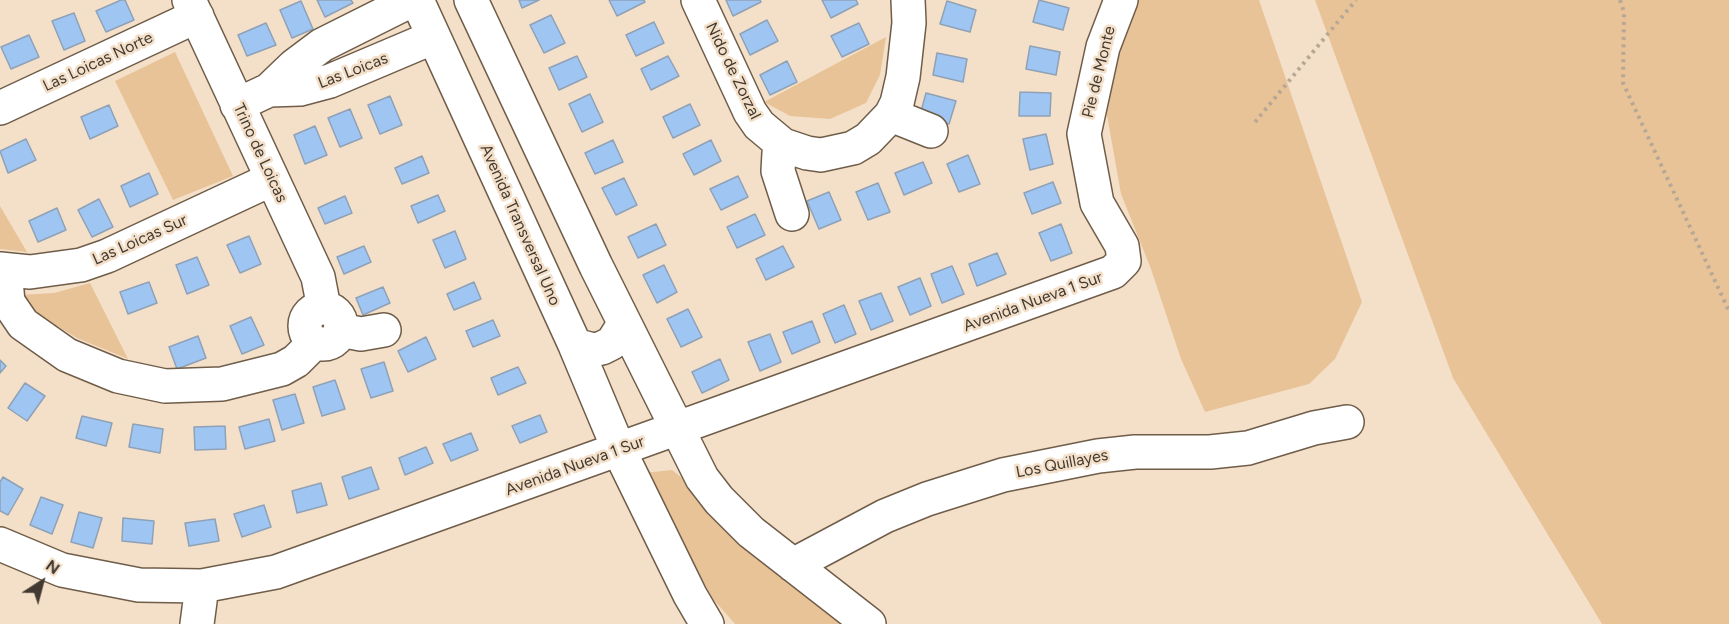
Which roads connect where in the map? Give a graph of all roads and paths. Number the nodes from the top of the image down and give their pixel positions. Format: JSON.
{"nodes":[{"id":1,"x":412,"y":0,"type":"edge"},
{"id":2,"x":417,"y":0,"type":"edge"},
{"id":3,"x":471,"y":0,"type":"edge"},
{"id":4,"x":698,"y":0,"type":"edge"},
{"id":5,"x":908,"y":0,"type":"edge"},
{"id":6,"x":1121,"y":0,"type":"edge"},
{"id":7,"x":1356,"y":0,"type":"edge"},
{"id":8,"x":1620,"y":0,"type":"edge"},
{"id":9,"x":193,"y":8,"type":"edge"},
{"id":10,"x":434,"y":37,"type":"junction"},
{"id":11,"x":269,"y":90,"type":"junction"},
{"id":12,"x":237,"y":105,"type":"junction"},
{"id":13,"x":0,"y":108,"type":"edge"},
{"id":14,"x":891,"y":115,"type":"junction"},
{"id":15,"x":1255,"y":122,"type":"dead end"},
{"id":16,"x":931,"y":131,"type":"dead end"},
{"id":17,"x":534,"y":135,"type":"junction"},
{"id":18,"x":783,"y":145,"type":"junction"},
{"id":19,"x":488,"y":155,"type":"junction"},
{"id":20,"x":272,"y":179,"type":"junction"},
{"id":21,"x":792,"y":214,"type":"dead end"},
{"id":22,"x":1122,"y":246,"type":"joint"},
{"id":23,"x":3,"y":269,"type":"edge"},
{"id":24,"x":1729,"y":311,"type":"edge"},
{"id":25,"x":624,"y":324,"type":"junction"},
{"id":26,"x":327,"y":327,"type":"junction"},
{"id":27,"x":384,"y":330,"type":"dead end"},
{"id":28,"x":574,"y":345,"type":"junction"},
{"id":29,"x":1347,"y":422,"type":"dead end"},
{"id":30,"x":677,"y":430,"type":"junction"},
{"id":31,"x":619,"y":450,"type":"junction"},
{"id":32,"x":0,"y":544,"type":"edge"},
{"id":33,"x":793,"y":565,"type":"junction"},
{"id":34,"x":202,"y":586,"type":"junction"},
{"id":35,"x":197,"y":624,"type":"edge"},
{"id":36,"x":707,"y":624,"type":"edge"},
{"id":37,"x":869,"y":624,"type":"edge"}],
"edges":[{"from":1,"to":11,"type":"street","name":"Las Loicas"},
{"from":2,"to":10,"type":"street","name":"Avenida Transversal Uno"},
{"from":3,"to":17,"type":"street"},
{"from":4,"to":18,"type":"street","name":"Nido de Zorzal"},
{"from":5,"to":14,"type":"street","name":"Nido de Zorzal"},
{"from":6,"to":22,"type":"street","name":"Pie de Monte"},
{"from":7,"to":15,"type":"path"},
{"from":8,"to":24,"type":"path"},
{"from":9,"to":12,"type":"street","name":"Trino de Loicas"},
{"from":9,"to":13,"type":"street","name":"Las Loicas Norte"},
{"from":10,"to":11,"type":"street","name":"Las Loicas"},
{"from":10,"to":19,"type":"street","name":"Avenida Transversal Uno"},
{"from":11,"to":12,"type":"street","name":"Las Loicas"},
{"from":12,"to":20,"type":"street","name":"Trino de Loicas"},
{"from":14,"to":16,"type":"street"},
{"from":14,"to":18,"type":"street","name":"Nido de Zorzal"},
{"from":17,"to":19,"type":"street"},
{"from":17,"to":25,"type":"street"},
{"from":18,"to":21,"type":"street"},
{"from":19,"to":28,"type":"street","name":"Avenida Transversal Uno"},
{"from":20,"to":23,"type":"street","name":"Las Loicas Sur"},
{"from":20,"to":26,"type":"street","name":"Trino de Loicas"},
{"from":22,"to":30,"type":"street","name":"Avenida Nueva 1 Sur"},
{"from":23,"to":26,"type":"street"},
{"from":25,"to":28,"type":"street"},
{"from":25,"to":30,"type":"street"},
{"from":26,"to":27,"type":"street"},
{"from":28,"to":31,"type":"street","name":"Avenida Transversal Uno"},
{"from":29,"to":33,"type":"street","name":"Los Quillayes"},
{"from":30,"to":31,"type":"street","name":"Avenida Nueva 1 Sur"},
{"from":30,"to":33,"type":"street"},
{"from":31,"to":34,"type":"street","name":"Avenida Nueva 1 Sur"},
{"from":31,"to":36,"type":"street","name":"Avenida Transversal Uno"},
{"from":32,"to":34,"type":"street","name":"Avenida Nueva 1 Sur"},
{"from":33,"to":37,"type":"street"},
{"from":34,"to":35,"type":"street"}]}
